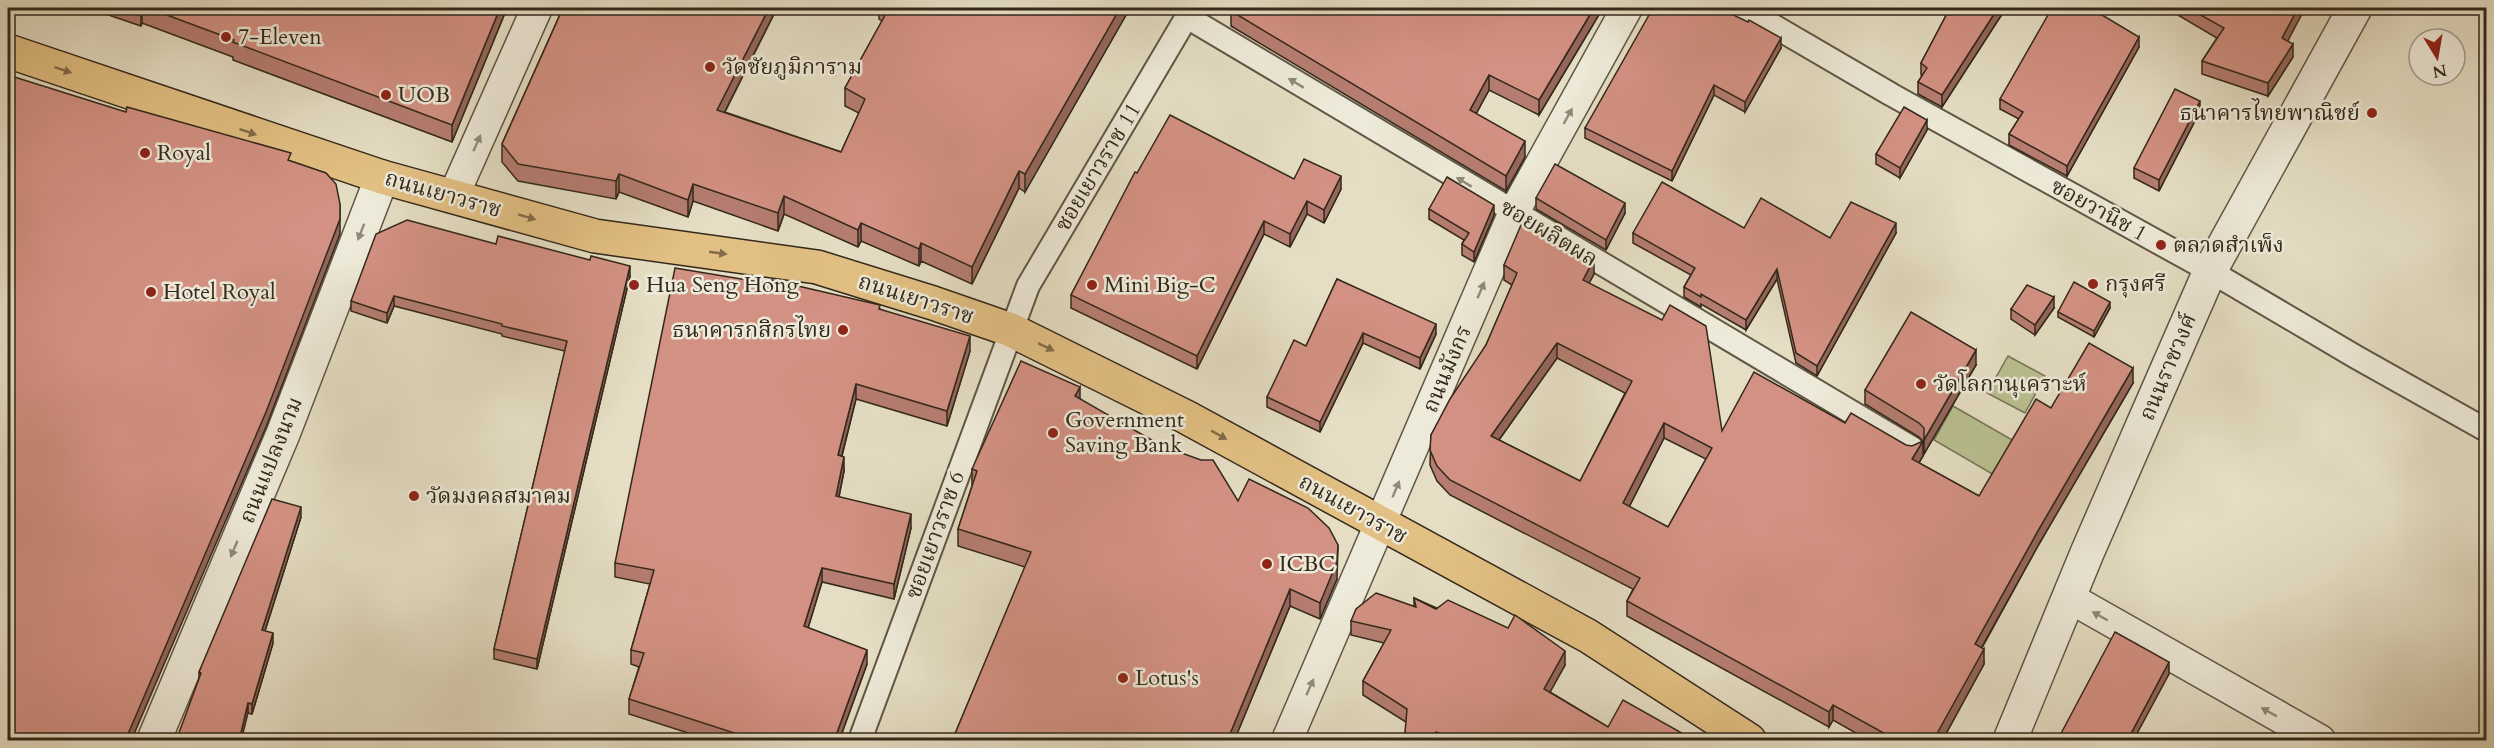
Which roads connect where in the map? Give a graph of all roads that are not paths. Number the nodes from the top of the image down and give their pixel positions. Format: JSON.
{"nodes":[{"id":1,"x":537,"y":8,"type":"edge"},
{"id":2,"x":1627,"y":8,"type":"edge"},
{"id":3,"x":1743,"y":8,"type":"edge"},
{"id":4,"x":2355,"y":8,"type":"edge"},
{"id":5,"x":1190,"y":12,"type":"edge"},
{"id":6,"x":8,"y":51,"type":"edge"},
{"id":7,"x":382,"y":177,"type":"junction"},
{"id":8,"x":453,"y":197,"type":"junction"},
{"id":9,"x":1514,"y":212,"type":"junction"},
{"id":10,"x":2210,"y":271,"type":"junction"},
{"id":11,"x":1011,"y":330,"type":"junction"},
{"id":12,"x":2487,"y":430,"type":"edge"},
{"id":13,"x":1911,"y":448,"type":"edge"},
{"id":14,"x":1381,"y":524,"type":"junction"},
{"id":15,"x":2068,"y":597,"type":"junction"},
{"id":16,"x":154,"y":741,"type":"edge"},
{"id":17,"x":860,"y":741,"type":"edge"},
{"id":18,"x":1287,"y":741,"type":"edge"},
{"id":19,"x":1749,"y":741,"type":"edge"},
{"id":20,"x":2010,"y":741,"type":"edge"},
{"id":21,"x":2320,"y":741,"type":"edge"}],
"edges":[{"from":8,"to":1,"type":"street","one_way":true},
{"from":9,"to":2,"type":"street","name":"ถนนมังกร","one_way":true},
{"from":3,"to":10,"type":"street","name":"ซอยวานิช 1"},
{"from":4,"to":10,"type":"street","name":"ถนนราชวงศ์"},
{"from":9,"to":5,"type":"street","name":"ซอยผลิตผล","one_way":true},
{"from":5,"to":11,"type":"street","name":"ซอยเยาวราช 11"},
{"from":6,"to":7,"type":"main road","name":"ถนนเยาวราช","one_way":true},
{"from":7,"to":8,"type":"main road","name":"ถนนเยาวราช"},
{"from":7,"to":16,"type":"street","name":"ถนนแปลงนาม","one_way":true},
{"from":8,"to":11,"type":"main road","name":"ถนนเยาวราช","one_way":true},
{"from":9,"to":13,"type":"street","name":"ซอยผลิตผล"},
{"from":14,"to":9,"type":"street","name":"ถนนมังกร","one_way":true},
{"from":10,"to":12,"type":"street","name":"ซอยวานิช 1"},
{"from":10,"to":15,"type":"street","name":"ถนนราชวงศ์"},
{"from":11,"to":14,"type":"main road","name":"ถนนเยาวราช","one_way":true},
{"from":11,"to":17,"type":"street","name":"ซอยเยาวราช 6"},
{"from":18,"to":14,"type":"street","name":"ถนนมังกร","one_way":true},
{"from":14,"to":19,"type":"main road","name":"ถนนเยาวราช"},
{"from":15,"to":20,"type":"street","name":"ถนนราชวงศ์"},
{"from":21,"to":15,"type":"street","one_way":true}]}
